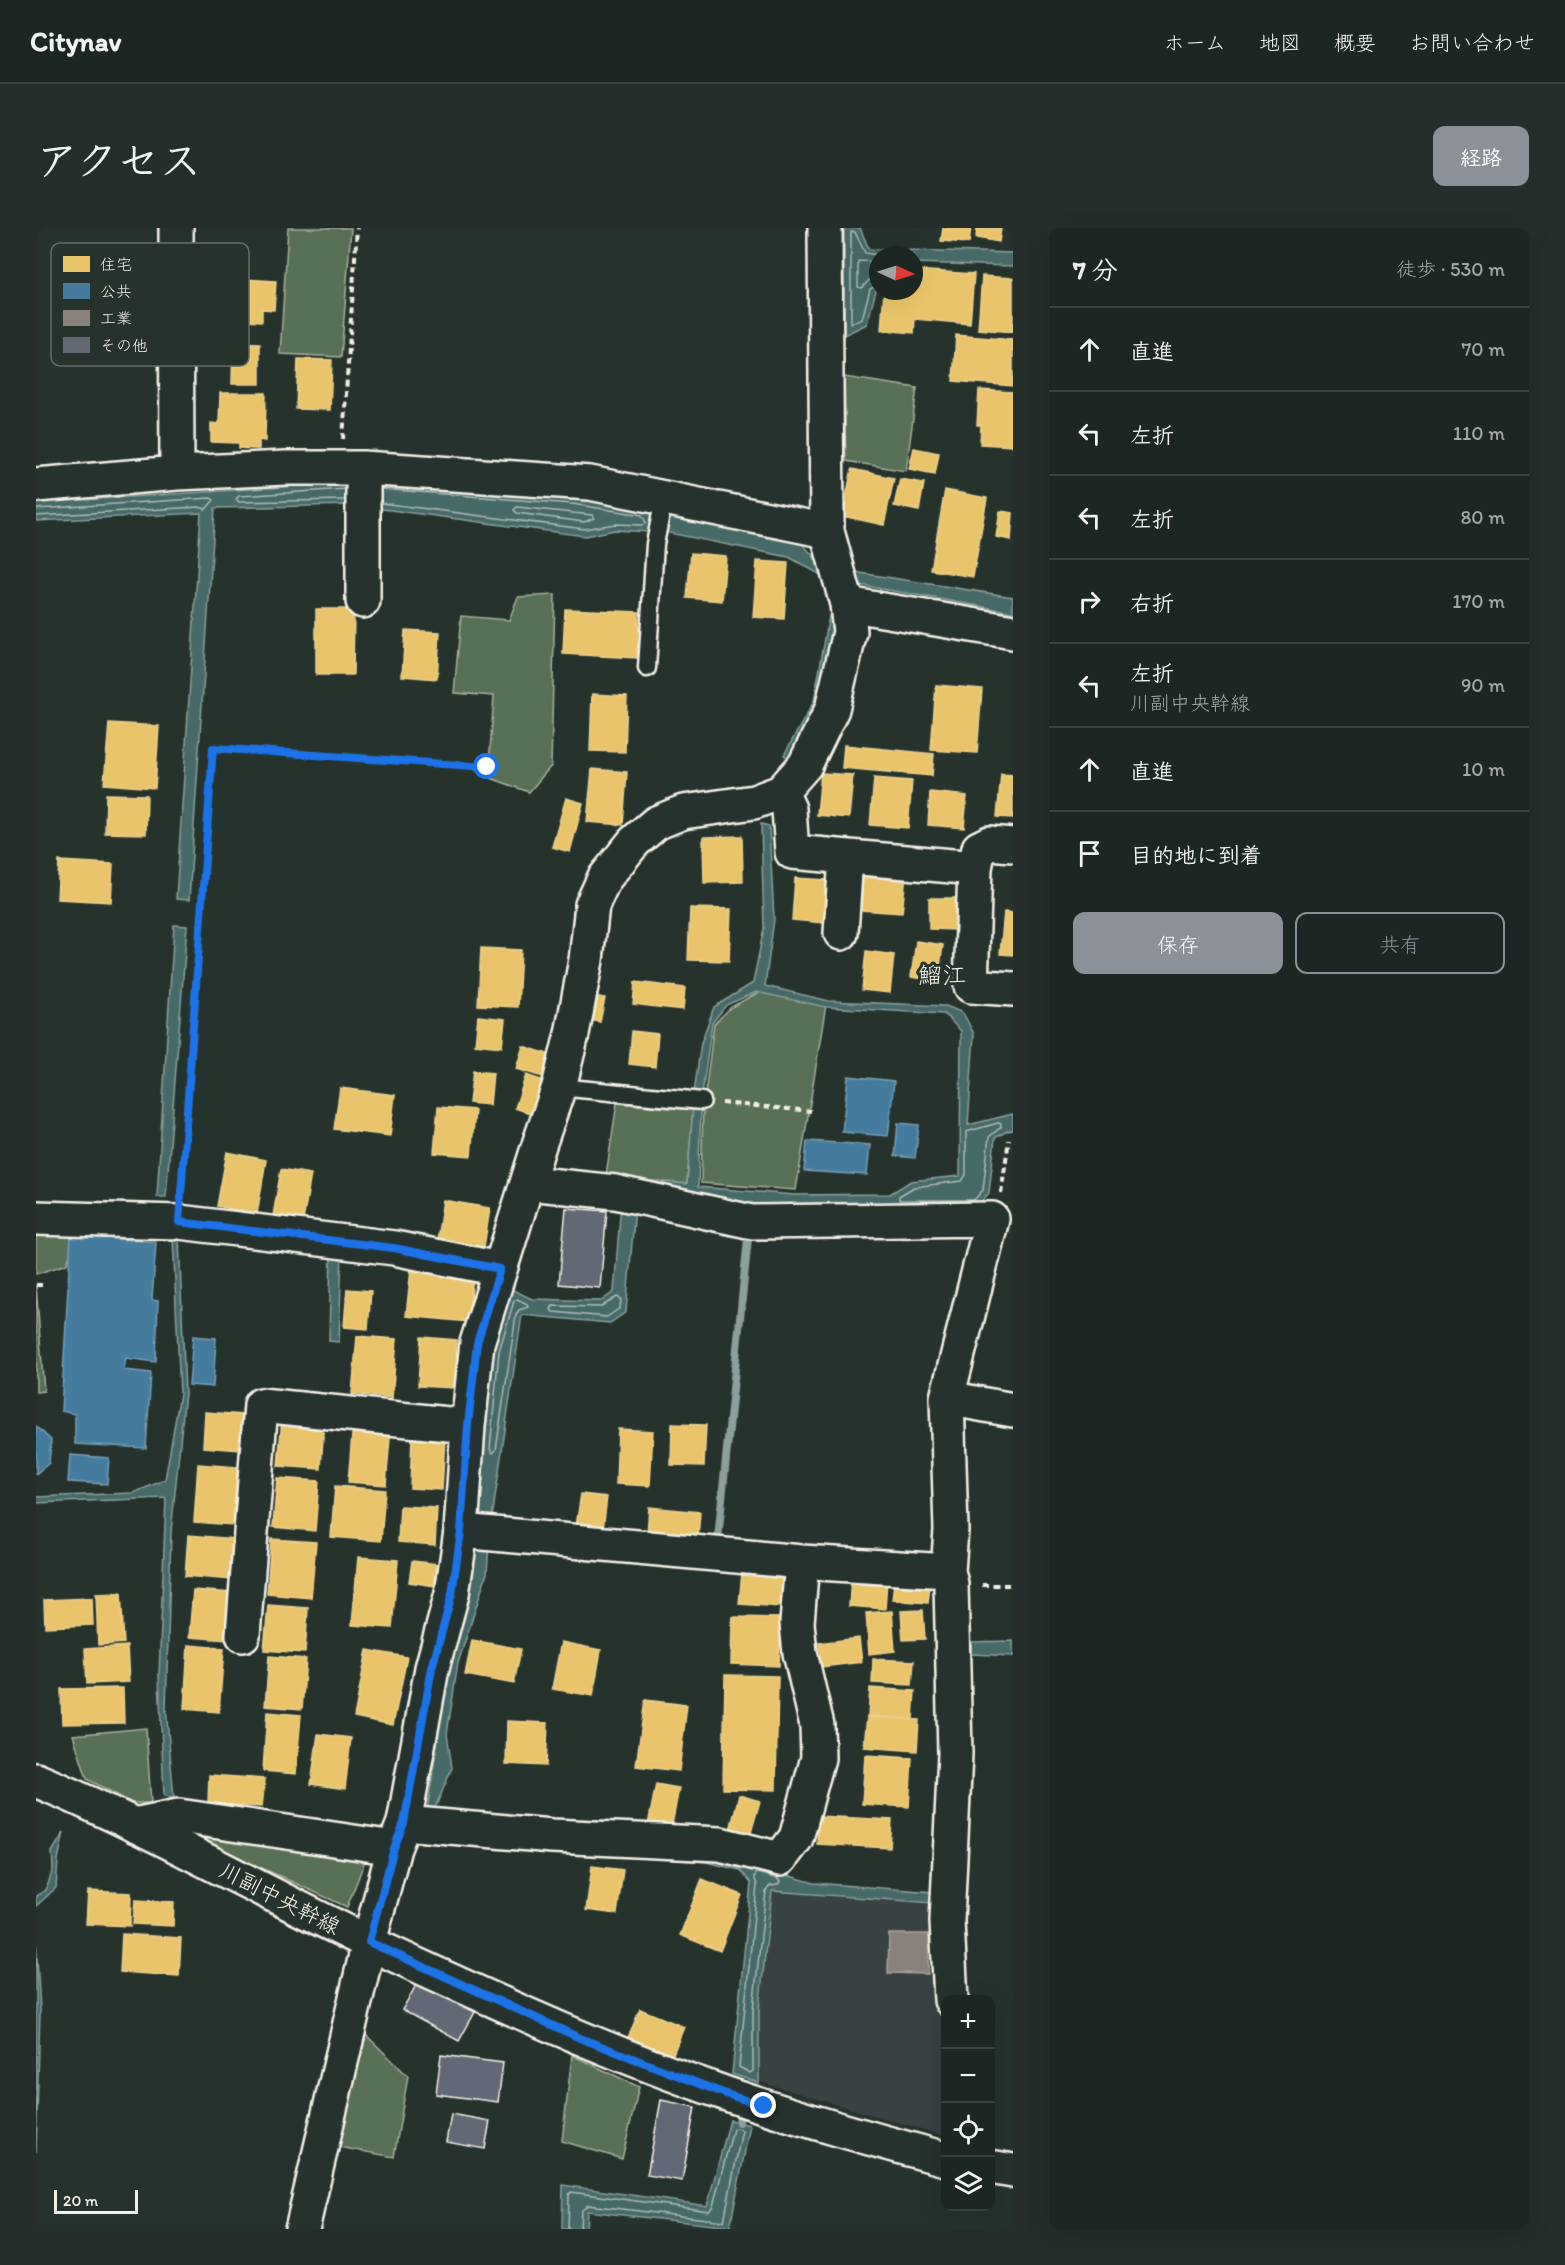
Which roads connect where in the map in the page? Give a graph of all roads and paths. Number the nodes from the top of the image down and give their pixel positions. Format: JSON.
{"nodes":[{"id":1,"x":176,"y":228,"type":"edge"},
{"id":2,"x":357,"y":228,"type":"edge"},
{"id":3,"x":825,"y":228,"type":"edge"},
{"id":4,"x":176,"y":243,"type":"edge"},
{"id":5,"x":177,"y":366,"type":"edge"},
{"id":6,"x":352,"y":467,"type":"junction"},
{"id":7,"x":177,"y":473,"type":"junction"},
{"id":8,"x":36,"y":485,"type":"edge"},
{"id":9,"x":664,"y":498,"type":"junction"},
{"id":10,"x":827,"y":531,"type":"junction"},
{"id":11,"x":363,"y":601,"type":"dead end"},
{"id":12,"x":847,"y":604,"type":"junction"},
{"id":13,"x":1013,"y":632,"type":"edge"},
{"id":14,"x":647,"y":668,"type":"dead end"},
{"id":15,"x":487,"y":767,"type":"dead end"},
{"id":16,"x":781,"y":792,"type":"junction"},
{"id":17,"x":1013,"y":845,"type":"edge"},
{"id":18,"x":846,"y":857,"type":"junction"},
{"id":19,"x":975,"y":867,"type":"junction"},
{"id":20,"x":841,"y":933,"type":"dead end"},
{"id":21,"x":1013,"y":989,"type":"edge"},
{"id":22,"x":559,"y":1087,"type":"junction"},
{"id":23,"x":702,"y":1101,"type":"joint"},
{"id":24,"x":811,"y":1111,"type":"dead end"},
{"id":25,"x":1009,"y":1140,"type":"dead end"},
{"id":26,"x":528,"y":1183,"type":"junction"},
{"id":27,"x":36,"y":1218,"type":"edge"},
{"id":28,"x":992,"y":1219,"type":"junction"},
{"id":29,"x":179,"y":1222,"type":"junction"},
{"id":30,"x":500,"y":1269,"type":"junction"},
{"id":31,"x":36,"y":1285,"type":"edge"},
{"id":32,"x":44,"y":1285,"type":"dead end"},
{"id":33,"x":947,"y":1398,"type":"junction"},
{"id":34,"x":1013,"y":1410,"type":"edge"},
{"id":35,"x":468,"y":1425,"type":"junction"},
{"id":36,"x":461,"y":1531,"type":"junction"},
{"id":37,"x":802,"y":1562,"type":"junction"},
{"id":38,"x":948,"y":1572,"type":"junction"},
{"id":39,"x":243,"y":1635,"type":"dead end"},
{"id":40,"x":36,"y":1780,"type":"edge"},
{"id":41,"x":134,"y":1825,"type":"junction"},
{"id":42,"x":399,"y":1835,"type":"junction"},
{"id":43,"x":369,"y":1942,"type":"junction"},
{"id":44,"x":951,"y":1995,"type":"edge"},
{"id":45,"x":941,"y":2157,"type":"edge"},
{"id":46,"x":995,"y":2168,"type":"edge"},
{"id":47,"x":1013,"y":2171,"type":"edge"},
{"id":48,"x":302,"y":2229,"type":"edge"}],
"edges":[{"from":1,"to":4,"type":"street"},
{"from":2,"to":6,"type":"path"},
{"from":3,"to":10,"type":"street"},
{"from":5,"to":7,"type":"street"},
{"from":6,"to":7,"type":"street"},
{"from":6,"to":9,"type":"street"},
{"from":6,"to":11,"type":"street"},
{"from":7,"to":8,"type":"street"},
{"from":9,"to":10,"type":"street"},
{"from":9,"to":14,"type":"lane"},
{"from":10,"to":12,"type":"street"},
{"from":12,"to":13,"type":"street"},
{"from":12,"to":16,"type":"street"},
{"from":15,"to":29,"type":"path"},
{"from":16,"to":18,"type":"street"},
{"from":16,"to":22,"type":"street"},
{"from":17,"to":19,"type":"street"},
{"from":18,"to":19,"type":"street"},
{"from":18,"to":20,"type":"street"},
{"from":19,"to":21,"type":"street"},
{"from":22,"to":23,"type":"lane"},
{"from":22,"to":26,"type":"street"},
{"from":23,"to":24,"type":"path"},
{"from":25,"to":28,"type":"path"},
{"from":26,"to":28,"type":"street"},
{"from":26,"to":30,"type":"street"},
{"from":27,"to":29,"type":"street"},
{"from":28,"to":33,"type":"street"},
{"from":29,"to":30,"type":"street"},
{"from":30,"to":35,"type":"street"},
{"from":31,"to":32,"type":"path"},
{"from":33,"to":34,"type":"street"},
{"from":33,"to":38,"type":"street"},
{"from":35,"to":36,"type":"street"},
{"from":35,"to":39,"type":"street"},
{"from":36,"to":37,"type":"street"},
{"from":36,"to":42,"type":"street"},
{"from":37,"to":38,"type":"street"},
{"from":37,"to":42,"type":"street"},
{"from":38,"to":44,"type":"street"},
{"from":40,"to":41,"type":"street","name":"川副中央幹線"},
{"from":41,"to":42,"type":"street"},
{"from":41,"to":43,"type":"street","name":"川副中央幹線"},
{"from":42,"to":43,"type":"street"},
{"from":43,"to":45,"type":"street","name":"川副中央幹線"},
{"from":43,"to":48,"type":"street"},
{"from":46,"to":47,"type":"street"}]}
